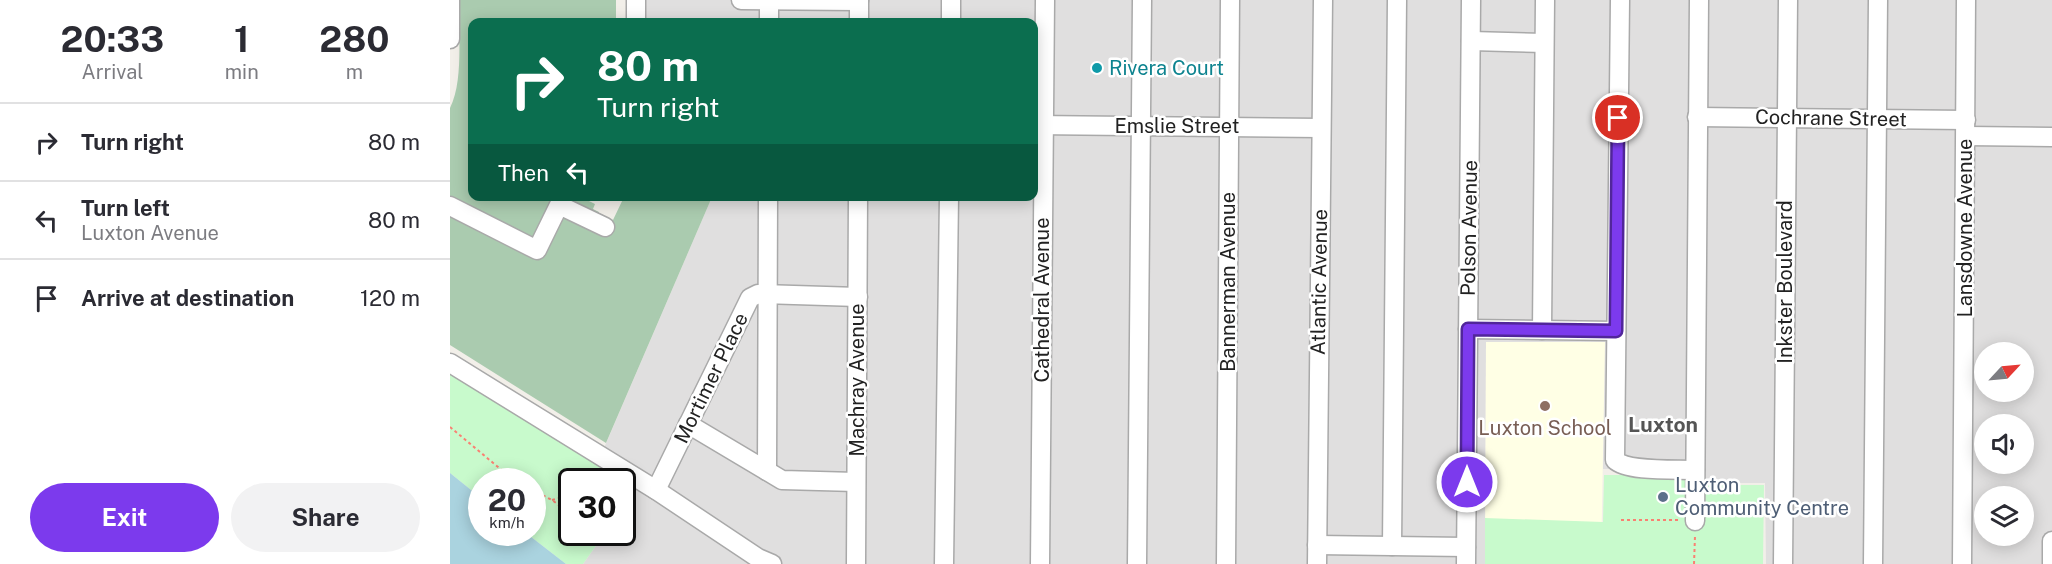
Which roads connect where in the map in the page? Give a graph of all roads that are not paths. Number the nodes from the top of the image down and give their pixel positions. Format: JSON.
{"nodes":[{"id":1,"x":450,"y":0,"type":"edge"},
{"id":2,"x":636,"y":0,"type":"edge"},
{"id":3,"x":741,"y":0,"type":"edge"},
{"id":4,"x":769,"y":0,"type":"edge"},
{"id":5,"x":951,"y":0,"type":"edge"},
{"id":6,"x":1045,"y":0,"type":"edge"},
{"id":7,"x":1142,"y":0,"type":"edge"},
{"id":8,"x":1230,"y":0,"type":"edge"},
{"id":9,"x":1323,"y":0,"type":"edge"},
{"id":10,"x":1397,"y":0,"type":"edge"},
{"id":11,"x":1471,"y":0,"type":"edge"},
{"id":12,"x":1545,"y":0,"type":"edge"},
{"id":13,"x":1620,"y":0,"type":"edge"},
{"id":14,"x":1699,"y":0,"type":"edge"},
{"id":15,"x":1788,"y":0,"type":"edge"},
{"id":16,"x":1878,"y":0,"type":"edge"},
{"id":17,"x":1966,"y":0,"type":"edge"},
{"id":18,"x":859,"y":1,"type":"edge"},
{"id":19,"x":636,"y":18,"type":"edge"},
{"id":20,"x":769,"y":18,"type":"edge"},
{"id":21,"x":859,"y":18,"type":"edge"},
{"id":22,"x":951,"y":18,"type":"edge"},
{"id":23,"x":450,"y":39,"type":"edge"},
{"id":24,"x":1471,"y":41,"type":"junction"},
{"id":25,"x":1544,"y":43,"type":"junction"},
{"id":26,"x":1697,"y":117,"type":"junction"},
{"id":27,"x":1786,"y":118,"type":"junction"},
{"id":28,"x":1877,"y":119,"type":"junction"},
{"id":29,"x":1039,"y":125,"type":"edge"},
{"id":30,"x":1140,"y":126,"type":"junction"},
{"id":31,"x":1229,"y":127,"type":"junction"},
{"id":32,"x":1321,"y":128,"type":"junction"},
{"id":33,"x":1966,"y":128,"type":"junction"},
{"id":34,"x":2052,"y":137,"type":"edge"},
{"id":35,"x":768,"y":201,"type":"edge"},
{"id":36,"x":858,"y":201,"type":"edge"},
{"id":37,"x":949,"y":201,"type":"edge"},
{"id":38,"x":450,"y":206,"type":"edge"},
{"id":39,"x":605,"y":227,"type":"dead end"},
{"id":40,"x":767,"y":295,"type":"junction"},
{"id":41,"x":858,"y":297,"type":"junction"},
{"id":42,"x":1468,"y":329,"type":"junction"},
{"id":43,"x":1542,"y":330,"type":"junction"},
{"id":44,"x":1616,"y":331,"type":"junction"},
{"id":45,"x":450,"y":363,"type":"edge"},
{"id":46,"x":688,"y":424,"type":"junction"},
{"id":47,"x":767,"y":471,"type":"junction"},
{"id":48,"x":1695,"y":471,"type":"junction"},
{"id":49,"x":856,"y":482,"type":"junction"},
{"id":50,"x":656,"y":490,"type":"junction"},
{"id":51,"x":1695,"y":520,"type":"road end"},
{"id":52,"x":2052,"y":541,"type":"edge"},
{"id":53,"x":1317,"y":545,"type":"junction"},
{"id":54,"x":1392,"y":546,"type":"junction"},
{"id":55,"x":1466,"y":556,"type":"edge"},
{"id":56,"x":772,"y":564,"type":"edge"},
{"id":57,"x":856,"y":564,"type":"edge"},
{"id":58,"x":944,"y":564,"type":"edge"},
{"id":59,"x":1040,"y":564,"type":"edge"},
{"id":60,"x":1137,"y":564,"type":"edge"},
{"id":61,"x":1226,"y":564,"type":"edge"},
{"id":62,"x":1317,"y":564,"type":"edge"},
{"id":63,"x":1783,"y":564,"type":"edge"},
{"id":64,"x":1874,"y":564,"type":"edge"},
{"id":65,"x":1962,"y":564,"type":"edge"},
{"id":66,"x":2052,"y":564,"type":"edge"}],
"edges":[{"from":1,"to":23,"type":"street"},
{"from":2,"to":19,"type":"street"},
{"from":3,"to":4,"type":"street"},
{"from":4,"to":18,"type":"street"},
{"from":4,"to":20,"type":"street"},
{"from":5,"to":22,"type":"street"},
{"from":6,"to":29,"type":"street","name":"Cathedral Avenue"},
{"from":7,"to":30,"type":"street"},
{"from":8,"to":31,"type":"street","name":"Bannerman Avenue"},
{"from":9,"to":32,"type":"street","name":"Atlantic Avenue"},
{"from":10,"to":54,"type":"street"},
{"from":11,"to":24,"type":"street","name":"Polson Avenue"},
{"from":12,"to":25,"type":"street"},
{"from":13,"to":44,"type":"street"},
{"from":14,"to":26,"type":"street"},
{"from":15,"to":27,"type":"street","name":"Inkster Boulevard"},
{"from":16,"to":28,"type":"street"},
{"from":17,"to":33,"type":"street","name":"Lansdowne Avenue"},
{"from":18,"to":21,"type":"street"},
{"from":24,"to":25,"type":"street"},
{"from":24,"to":42,"type":"street","name":"Polson Avenue"},
{"from":25,"to":43,"type":"street"},
{"from":26,"to":27,"type":"street","name":"Cochrane Street"},
{"from":26,"to":48,"type":"street"},
{"from":27,"to":28,"type":"street","name":"Cochrane Street"},
{"from":27,"to":63,"type":"street","name":"Inkster Boulevard"},
{"from":28,"to":33,"type":"street","name":"Cochrane Street"},
{"from":28,"to":64,"type":"street"},
{"from":29,"to":30,"type":"street","name":"Emslie Street"},
{"from":29,"to":59,"type":"street","name":"Cathedral Avenue"},
{"from":30,"to":31,"type":"street","name":"Emslie Street"},
{"from":30,"to":60,"type":"street"},
{"from":31,"to":32,"type":"street","name":"Emslie Street"},
{"from":31,"to":61,"type":"street","name":"Bannerman Avenue"},
{"from":32,"to":53,"type":"street","name":"Atlantic Avenue"},
{"from":33,"to":34,"type":"street","name":"Cochrane Street"},
{"from":33,"to":65,"type":"street","name":"Lansdowne Avenue"},
{"from":35,"to":40,"type":"street"},
{"from":36,"to":41,"type":"street","name":"Machray Avenue"},
{"from":37,"to":58,"type":"street"},
{"from":38,"to":39,"type":"street"},
{"from":40,"to":41,"type":"street","name":"Mortimer Place"},
{"from":40,"to":46,"type":"street","name":"Mortimer Place"},
{"from":40,"to":47,"type":"street"},
{"from":41,"to":49,"type":"street","name":"Machray Avenue"},
{"from":42,"to":43,"type":"street"},
{"from":42,"to":55,"type":"street","name":"Polson Avenue"},
{"from":43,"to":44,"type":"street"},
{"from":44,"to":48,"type":"street"},
{"from":45,"to":50,"type":"street"},
{"from":46,"to":47,"type":"street"},
{"from":46,"to":50,"type":"street","name":"Mortimer Place"},
{"from":47,"to":49,"type":"street"},
{"from":48,"to":51,"type":"street"},
{"from":49,"to":57,"type":"street","name":"Machray Avenue"},
{"from":50,"to":56,"type":"street"},
{"from":52,"to":66,"type":"street"},
{"from":53,"to":54,"type":"street"},
{"from":53,"to":62,"type":"street","name":"Atlantic Avenue"},
{"from":54,"to":55,"type":"street"}]}
